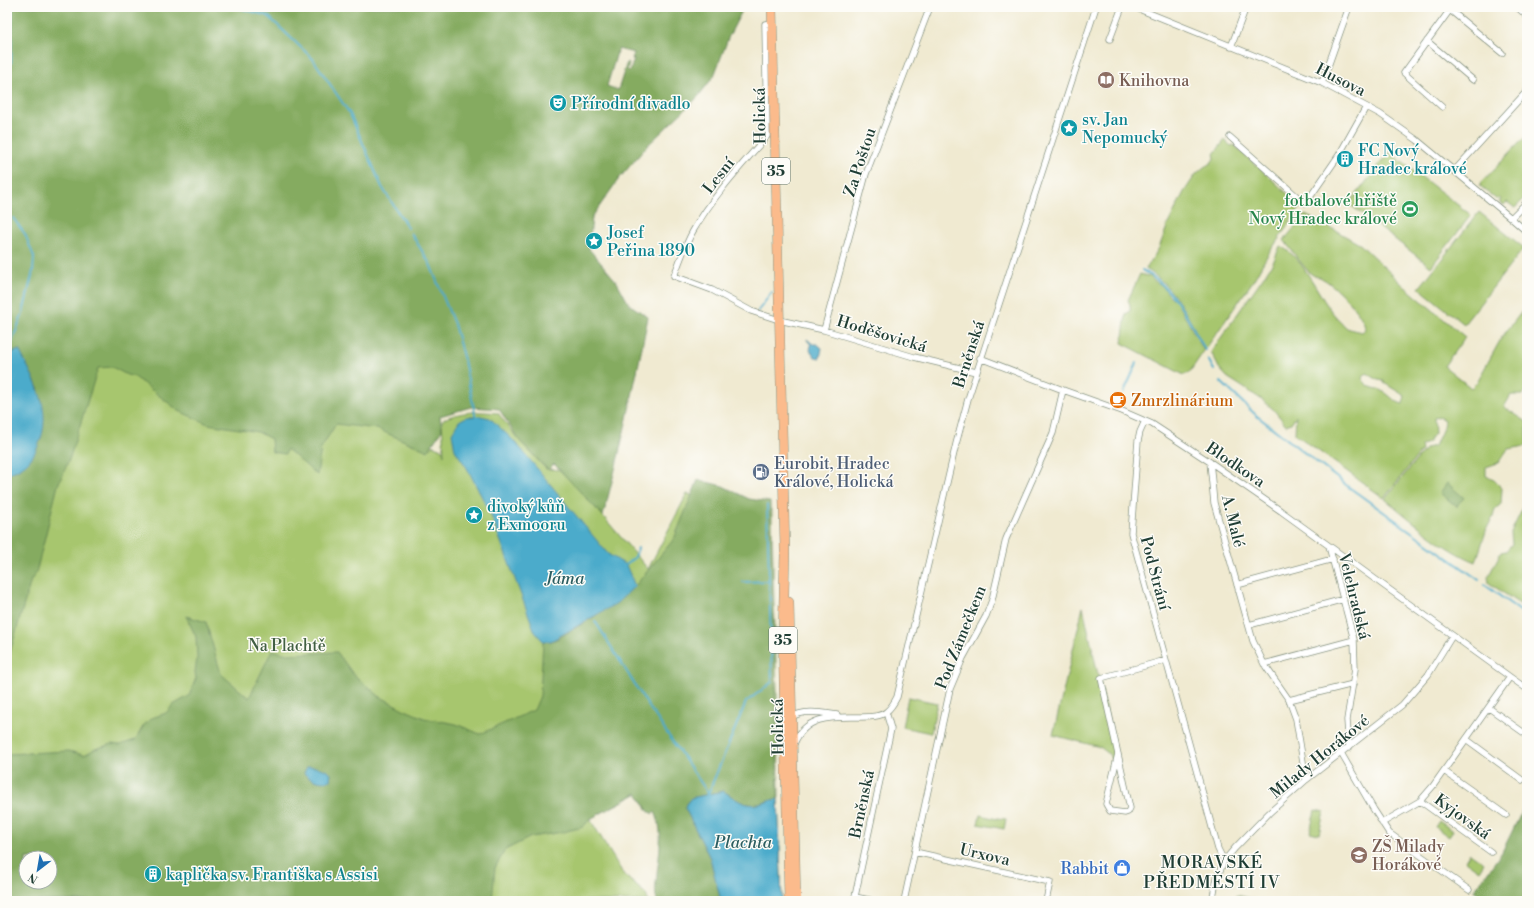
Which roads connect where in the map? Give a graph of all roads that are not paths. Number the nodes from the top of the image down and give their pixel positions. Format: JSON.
{"nodes":[{"id":1,"x":772,"y":7,"type":"edge"},
{"id":2,"x":930,"y":7,"type":"edge"},
{"id":3,"x":1096,"y":7,"type":"edge"},
{"id":4,"x":1122,"y":7,"type":"edge"},
{"id":5,"x":1134,"y":7,"type":"edge"},
{"id":6,"x":1246,"y":7,"type":"edge"},
{"id":7,"x":1348,"y":7,"type":"edge"},
{"id":8,"x":1518,"y":7,"type":"edge"},
{"id":9,"x":1451,"y":8,"type":"edge"},
{"id":10,"x":1527,"y":16,"type":"edge"},
{"id":11,"x":772,"y":23,"type":"junction"},
{"id":12,"x":1110,"y":39,"type":"dead end"},
{"id":13,"x":1428,"y":41,"type":"junction"},
{"id":14,"x":1231,"y":47,"type":"junction"},
{"id":15,"x":1502,"y":53,"type":"dead end"},
{"id":16,"x":1473,"y":80,"type":"dead end"},
{"id":17,"x":1322,"y":82,"type":"junction"},
{"id":18,"x":1527,"y":92,"type":"edge"},
{"id":19,"x":1366,"y":106,"type":"junction"},
{"id":20,"x":1442,"y":107,"type":"dead end"},
{"id":21,"x":1230,"y":137,"type":"dead end"},
{"id":22,"x":1454,"y":171,"type":"junction"},
{"id":23,"x":1527,"y":202,"type":"edge"},
{"id":24,"x":1511,"y":218,"type":"junction"},
{"id":25,"x":1527,"y":232,"type":"edge"},
{"id":26,"x":779,"y":320,"type":"junction"},
{"id":27,"x":824,"y":330,"type":"junction"},
{"id":28,"x":980,"y":358,"type":"junction"},
{"id":29,"x":976,"y":372,"type":"junction"},
{"id":30,"x":1063,"y":390,"type":"junction"},
{"id":31,"x":1145,"y":421,"type":"junction"},
{"id":32,"x":1210,"y":462,"type":"junction"},
{"id":33,"x":1329,"y":546,"type":"junction"},
{"id":34,"x":785,"y":552,"type":"junction"},
{"id":35,"x":1333,"y":559,"type":"junction"},
{"id":36,"x":1238,"y":585,"type":"junction"},
{"id":37,"x":1344,"y":599,"type":"junction"},
{"id":38,"x":1249,"y":625,"type":"junction"},
{"id":39,"x":1452,"y":636,"type":"junction"},
{"id":40,"x":1354,"y":640,"type":"junction"},
{"id":41,"x":1166,"y":660,"type":"junction"},
{"id":42,"x":1264,"y":664,"type":"junction"},
{"id":43,"x":1510,"y":677,"type":"junction"},
{"id":44,"x":1353,"y":684,"type":"junction"},
{"id":45,"x":1527,"y":689,"type":"edge"},
{"id":46,"x":1289,"y":700,"type":"junction"},
{"id":47,"x":792,"y":703,"type":"junction"},
{"id":48,"x":1489,"y":708,"type":"junction"},
{"id":49,"x":886,"y":712,"type":"junction"},
{"id":50,"x":802,"y":713,"type":"junction"},
{"id":51,"x":792,"y":717,"type":"junction"},
{"id":52,"x":853,"y":717,"type":"junction"},
{"id":53,"x":785,"y":728,"type":"junction"},
{"id":54,"x":1527,"y":735,"type":"edge"},
{"id":55,"x":1466,"y":740,"type":"junction"},
{"id":56,"x":1349,"y":748,"type":"junction"},
{"id":57,"x":793,"y":750,"type":"junction"},
{"id":58,"x":1341,"y":753,"type":"junction"},
{"id":59,"x":1118,"y":754,"type":"junction"},
{"id":60,"x":1444,"y":771,"type":"junction"},
{"id":61,"x":1306,"y":780,"type":"junction"},
{"id":62,"x":1522,"y":780,"type":"dead end"},
{"id":63,"x":1420,"y":800,"type":"junction"},
{"id":64,"x":1506,"y":815,"type":"dead end"},
{"id":65,"x":1382,"y":823,"type":"junction"},
{"id":66,"x":915,"y":852,"type":"junction"},
{"id":67,"x":1491,"y":852,"type":"dead end"},
{"id":68,"x":1224,"y":861,"type":"junction"},
{"id":69,"x":1469,"y":890,"type":"dead end"},
{"id":70,"x":854,"y":899,"type":"edge"},
{"id":71,"x":789,"y":901,"type":"edge"},
{"id":72,"x":796,"y":901,"type":"edge"},
{"id":73,"x":874,"y":901,"type":"edge"},
{"id":74,"x":904,"y":901,"type":"edge"},
{"id":75,"x":1046,"y":901,"type":"edge"},
{"id":76,"x":1212,"y":901,"type":"edge"}],
"edges":[{"from":1,"to":11,"type":"main road","name":"Holická","number":"35"},
{"from":2,"to":27,"type":"street","name":"Za Poštou"},
{"from":3,"to":28,"type":"street","name":"Brněnská"},
{"from":4,"to":12,"type":"street"},
{"from":5,"to":14,"type":"street","name":"Husova"},
{"from":6,"to":14,"type":"street"},
{"from":7,"to":17,"type":"street"},
{"from":8,"to":10,"type":"street"},
{"from":9,"to":13,"type":"street"},
{"from":9,"to":15,"type":"street"},
{"from":11,"to":26,"type":"main road","name":"Holická","number":"35"},
{"from":11,"to":26,"type":"street","name":"Lesní"},
{"from":13,"to":16,"type":"street"},
{"from":13,"to":20,"type":"street"},
{"from":14,"to":17,"type":"street","name":"Husova"},
{"from":17,"to":19,"type":"street","name":"Husova"},
{"from":18,"to":22,"type":"street"},
{"from":19,"to":21,"type":"street"},
{"from":19,"to":22,"type":"street","name":"Husova"},
{"from":22,"to":24,"type":"street","name":"Husova"},
{"from":23,"to":24,"type":"street"},
{"from":24,"to":25,"type":"street","name":"Husova"},
{"from":26,"to":27,"type":"street","name":"Hoděšovická"},
{"from":26,"to":34,"type":"main road","name":"Holická","number":"35"},
{"from":27,"to":29,"type":"street","name":"Hoděšovická"},
{"from":28,"to":29,"type":"street","name":"Brněnská"},
{"from":28,"to":30,"type":"street","name":"Blodkova"},
{"from":29,"to":49,"type":"street","name":"Brněnská"},
{"from":30,"to":31,"type":"street","name":"Blodkova"},
{"from":30,"to":66,"type":"street","name":"Pod Zámečkem"},
{"from":31,"to":32,"type":"street","name":"Blodkova"},
{"from":31,"to":41,"type":"street","name":"Pod Strání"},
{"from":32,"to":33,"type":"street","name":"Blodkova"},
{"from":32,"to":36,"type":"street","name":"A. Malé"},
{"from":33,"to":35,"type":"street","name":"Velehradská"},
{"from":33,"to":39,"type":"street","name":"Blodkova"},
{"from":34,"to":47,"type":"main road","name":"Holická","number":"35"},
{"from":34,"to":53,"type":"main road","name":"Holická","number":"35"},
{"from":35,"to":36,"type":"street"},
{"from":35,"to":37,"type":"street","name":"Velehradská"},
{"from":36,"to":38,"type":"street","name":"A. Malé"},
{"from":37,"to":38,"type":"street"},
{"from":37,"to":40,"type":"street","name":"Velehradská"},
{"from":38,"to":42,"type":"street","name":"A. Malé"},
{"from":39,"to":43,"type":"street"},
{"from":39,"to":56,"type":"street","name":"Milady Horákové"},
{"from":40,"to":42,"type":"street"},
{"from":40,"to":44,"type":"street","name":"Velehradská"},
{"from":41,"to":59,"type":"street"},
{"from":41,"to":68,"type":"street","name":"Pod Strání"},
{"from":42,"to":46,"type":"street","name":"A. Malé"},
{"from":43,"to":45,"type":"street"},
{"from":43,"to":48,"type":"street","name":"Kyjovská"},
{"from":44,"to":46,"type":"street"},
{"from":44,"to":56,"type":"street","name":"Velehradská"},
{"from":46,"to":61,"type":"street","name":"A. Malé"},
{"from":47,"to":50,"type":"street"},
{"from":47,"to":51,"type":"main road","name":"Holická","number":"35"},
{"from":48,"to":54,"type":"street"},
{"from":48,"to":55,"type":"street","name":"Kyjovská"},
{"from":49,"to":52,"type":"street"},
{"from":49,"to":70,"type":"street","name":"Brněnská"},
{"from":50,"to":51,"type":"street"},
{"from":50,"to":52,"type":"street"},
{"from":51,"to":53,"type":"street"},
{"from":51,"to":57,"type":"main road","name":"Holická","number":"35"},
{"from":52,"to":57,"type":"street"},
{"from":53,"to":71,"type":"main road","name":"Holická","number":"35"},
{"from":55,"to":60,"type":"street","name":"Kyjovská"},
{"from":55,"to":62,"type":"street"},
{"from":56,"to":58,"type":"street","name":"Milady Horákové"},
{"from":57,"to":72,"type":"main road","name":"Holická","number":"35"},
{"from":58,"to":61,"type":"street","name":"Milady Horákové"},
{"from":58,"to":65,"type":"street"},
{"from":59,"to":59,"type":"street"},
{"from":60,"to":63,"type":"street","name":"Kyjovská"},
{"from":60,"to":64,"type":"street","name":"Kyjovská"},
{"from":61,"to":68,"type":"street","name":"Milady Horákové"},
{"from":63,"to":65,"type":"street","name":"Kyjovská"},
{"from":63,"to":67,"type":"street","name":"Kyjovská"},
{"from":65,"to":69,"type":"street"},
{"from":66,"to":74,"type":"street","name":"Pod Zámečkem"},
{"from":66,"to":75,"type":"street","name":"Urxova"},
{"from":68,"to":76,"type":"street","name":"Milady Horákové"},
{"from":70,"to":73,"type":"street"}]}
